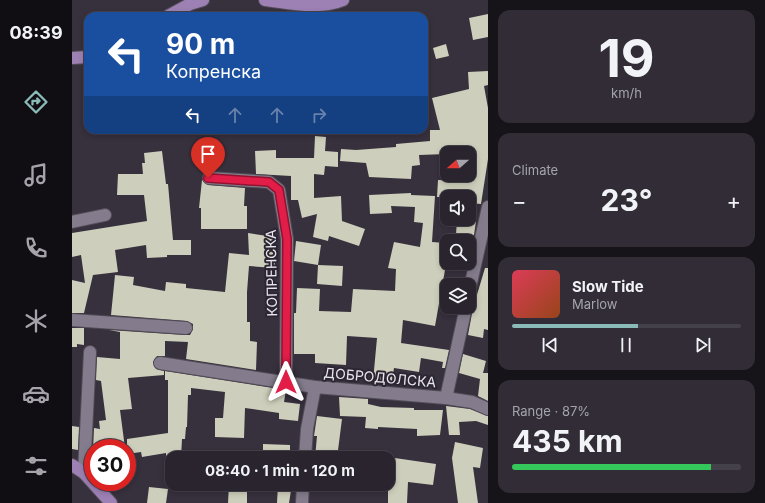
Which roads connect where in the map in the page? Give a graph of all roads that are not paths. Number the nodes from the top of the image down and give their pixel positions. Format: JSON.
{"nodes":[{"id":1,"x":203,"y":0,"type":"edge"},
{"id":2,"x":265,"y":0,"type":"edge"},
{"id":3,"x":343,"y":0,"type":"edge"},
{"id":4,"x":175,"y":12,"type":"edge"},
{"id":5,"x":72,"y":58,"type":"edge"},
{"id":6,"x":84,"y":58,"type":"edge"},
{"id":7,"x":208,"y":178,"type":"dead end"},
{"id":8,"x":488,"y":207,"type":"edge"},
{"id":9,"x":104,"y":215,"type":"dead end"},
{"id":10,"x":72,"y":222,"type":"edge"},
{"id":11,"x":472,"y":278,"type":"edge"},
{"id":12,"x":464,"y":314,"type":"edge"},
{"id":13,"x":72,"y":320,"type":"edge"},
{"id":14,"x":186,"y":328,"type":"dead end"},
{"id":15,"x":90,"y":352,"type":"dead end"},
{"id":16,"x":160,"y":363,"type":"dead end"},
{"id":17,"x":286,"y":382,"type":"junction"},
{"id":18,"x":315,"y":386,"type":"junction"},
{"id":19,"x":446,"y":398,"type":"junction"},
{"id":20,"x":488,"y":409,"type":"edge"},
{"id":21,"x":86,"y":439,"type":"edge"},
{"id":22,"x":306,"y":451,"type":"edge"},
{"id":23,"x":72,"y":465,"type":"edge"},
{"id":24,"x":84,"y":473,"type":"edge"},
{"id":25,"x":100,"y":491,"type":"edge"},
{"id":26,"x":303,"y":491,"type":"edge"},
{"id":27,"x":111,"y":503,"type":"edge"},
{"id":28,"x":302,"y":503,"type":"edge"}],
"edges":[{"from":1,"to":4,"type":"main road"},
{"from":2,"to":3,"type":"main road"},
{"from":5,"to":6,"type":"main road"},
{"from":7,"to":17,"type":"street","name":"КОПРЕНСКА"},
{"from":8,"to":11,"type":"street"},
{"from":9,"to":10,"type":"street"},
{"from":12,"to":19,"type":"street"},
{"from":13,"to":14,"type":"street"},
{"from":15,"to":21,"type":"street"},
{"from":16,"to":17,"type":"street"},
{"from":17,"to":18,"type":"street"},
{"from":18,"to":19,"type":"street","name":"ДОБРОДОЛСКА"},
{"from":18,"to":22,"type":"street","name":"ДОБРОДОЛСКА"},
{"from":19,"to":20,"type":"street","name":"ДОБРОДОЛСКА"},
{"from":23,"to":24,"type":"main road"},
{"from":25,"to":27,"type":"main road"},
{"from":26,"to":28,"type":"street"}]}
